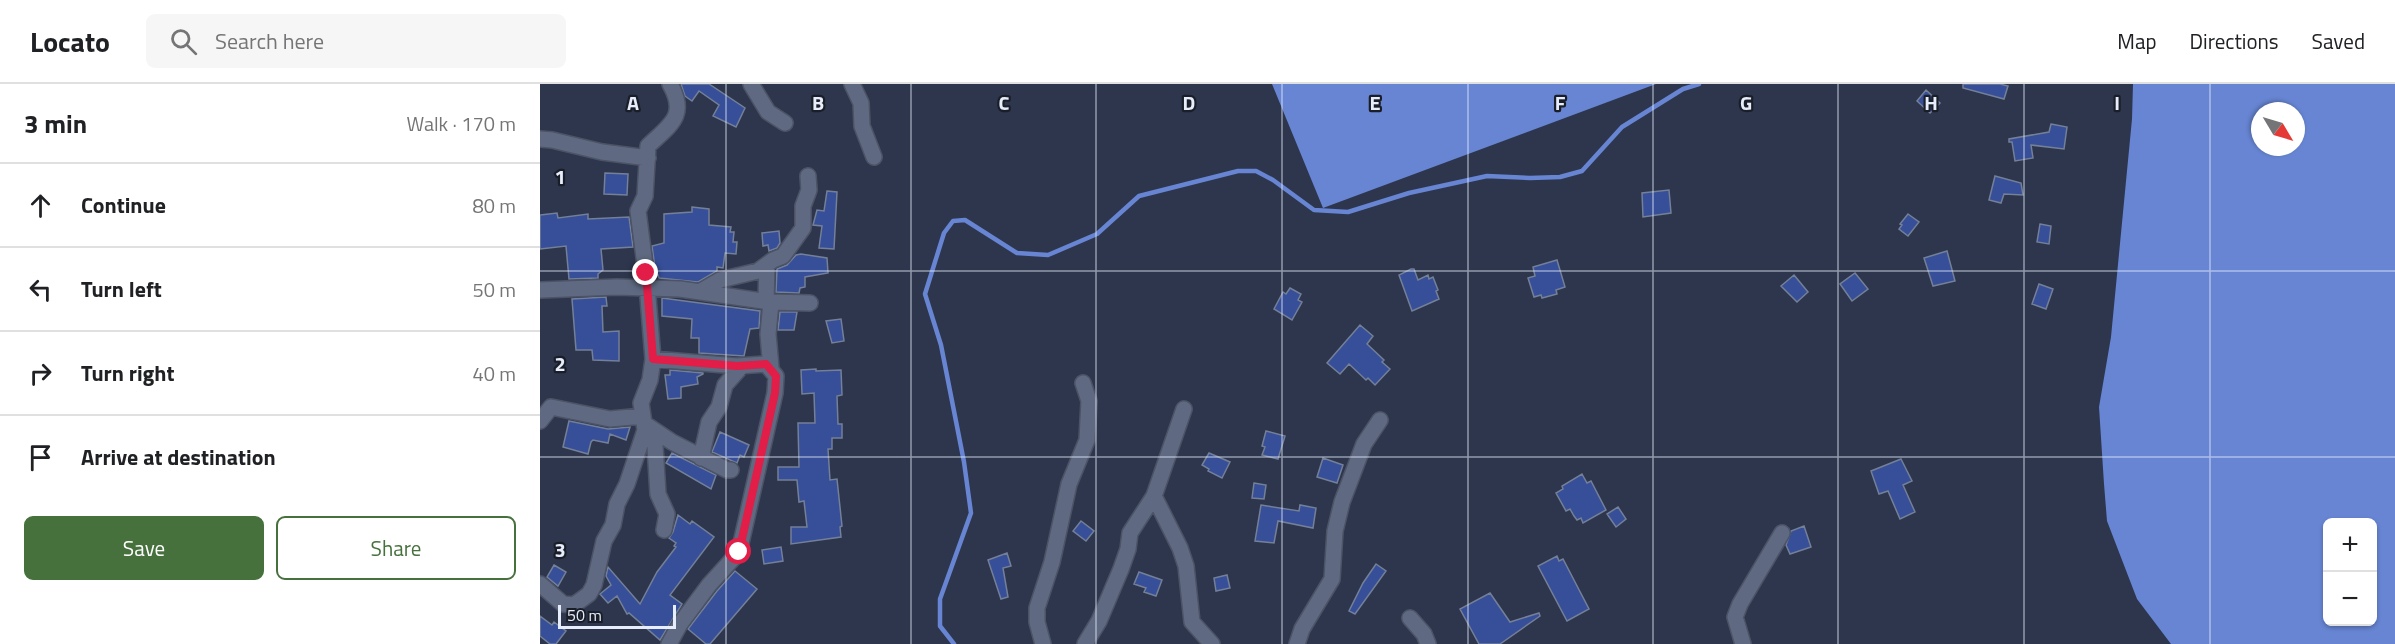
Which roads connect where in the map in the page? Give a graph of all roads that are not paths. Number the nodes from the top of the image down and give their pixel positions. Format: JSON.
{"nodes":[{"id":1,"x":670,"y":84,"type":"edge"},
{"id":2,"x":751,"y":84,"type":"edge"},
{"id":3,"x":852,"y":84,"type":"edge"},
{"id":4,"x":785,"y":123,"type":"dead end"},
{"id":5,"x":540,"y":139,"type":"edge"},
{"id":6,"x":874,"y":157,"type":"dead end"},
{"id":7,"x":648,"y":158,"type":"junction"},
{"id":8,"x":808,"y":176,"type":"dead end"},
{"id":9,"x":767,"y":266,"type":"junction"},
{"id":10,"x":648,"y":288,"type":"junction"},
{"id":11,"x":540,"y":290,"type":"edge"},
{"id":12,"x":700,"y":291,"type":"junction"},
{"id":13,"x":769,"y":302,"type":"junction"},
{"id":14,"x":810,"y":303,"type":"dead end"},
{"id":15,"x":653,"y":359,"type":"junction"},
{"id":16,"x":742,"y":366,"type":"junction"},
{"id":17,"x":771,"y":368,"type":"junction"},
{"id":18,"x":1083,"y":383,"type":"dead end"},
{"id":19,"x":1184,"y":409,"type":"dead end"},
{"id":20,"x":1380,"y":420,"type":"dead end"},
{"id":21,"x":540,"y":421,"type":"edge"},
{"id":22,"x":647,"y":424,"type":"junction"},
{"id":23,"x":701,"y":458,"type":"junction"},
{"id":24,"x":731,"y":470,"type":"dead end"},
{"id":25,"x":1154,"y":496,"type":"junction"},
{"id":26,"x":664,"y":530,"type":"dead end"},
{"id":27,"x":1782,"y":533,"type":"dead end"},
{"id":28,"x":540,"y":584,"type":"edge"},
{"id":29,"x":1410,"y":618,"type":"dead end"},
{"id":30,"x":669,"y":644,"type":"edge"},
{"id":31,"x":1043,"y":644,"type":"edge"},
{"id":32,"x":1085,"y":644,"type":"edge"},
{"id":33,"x":1212,"y":644,"type":"edge"},
{"id":34,"x":1297,"y":644,"type":"edge"},
{"id":35,"x":1428,"y":644,"type":"edge"},
{"id":36,"x":1743,"y":644,"type":"edge"}],
"edges":[{"from":1,"to":7,"type":"street"},
{"from":2,"to":4,"type":"street"},
{"from":3,"to":6,"type":"street"},
{"from":5,"to":7,"type":"street"},
{"from":7,"to":10,"type":"street"},
{"from":8,"to":9,"type":"street"},
{"from":9,"to":12,"type":"street"},
{"from":9,"to":13,"type":"street"},
{"from":10,"to":11,"type":"street"},
{"from":10,"to":12,"type":"street"},
{"from":10,"to":15,"type":"street"},
{"from":12,"to":13,"type":"street"},
{"from":13,"to":14,"type":"street"},
{"from":13,"to":17,"type":"street"},
{"from":15,"to":16,"type":"street"},
{"from":15,"to":22,"type":"street"},
{"from":16,"to":17,"type":"street"},
{"from":16,"to":23,"type":"street"},
{"from":17,"to":30,"type":"street"},
{"from":18,"to":31,"type":"street"},
{"from":19,"to":25,"type":"street"},
{"from":20,"to":34,"type":"street"},
{"from":21,"to":22,"type":"street"},
{"from":22,"to":23,"type":"street"},
{"from":22,"to":26,"type":"street"},
{"from":22,"to":28,"type":"street"},
{"from":23,"to":24,"type":"street"},
{"from":25,"to":32,"type":"street"},
{"from":25,"to":33,"type":"street"},
{"from":27,"to":36,"type":"street"},
{"from":29,"to":35,"type":"street"}]}
